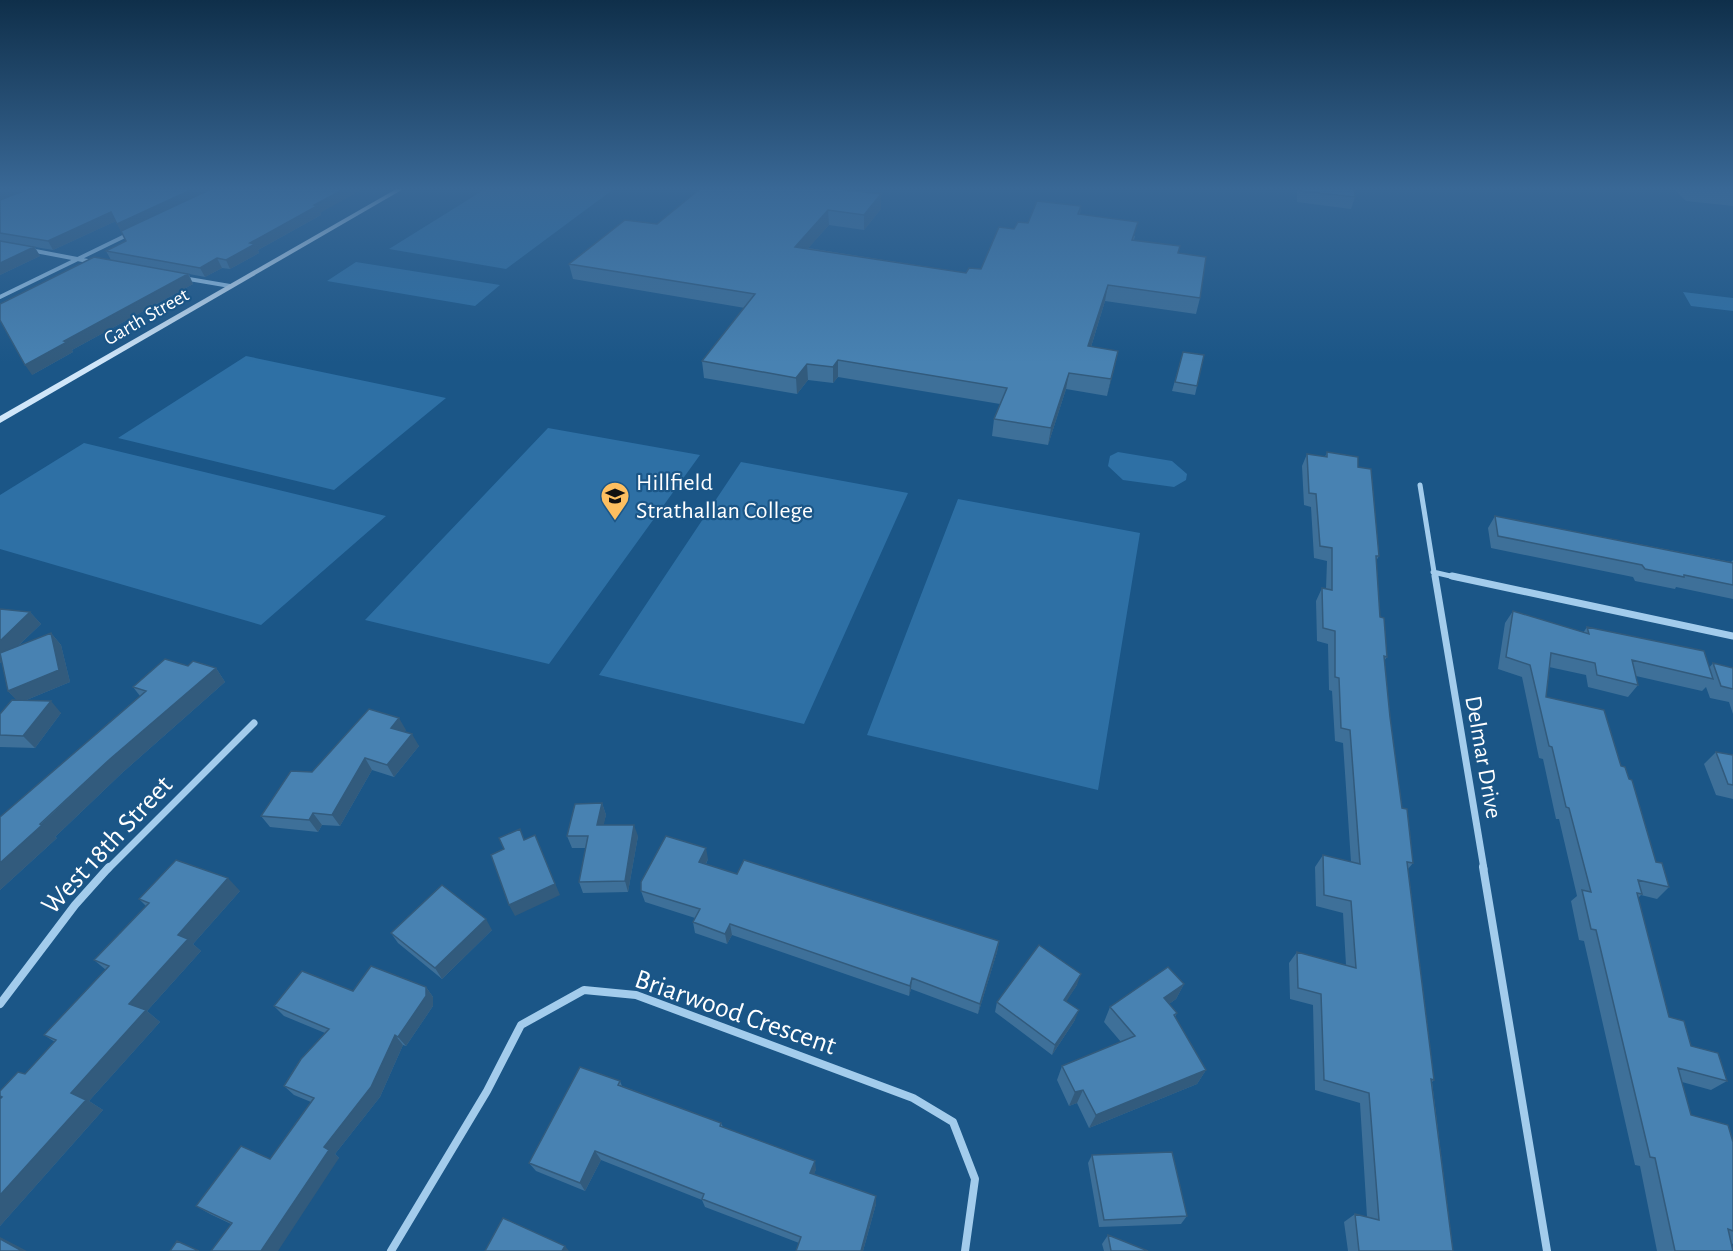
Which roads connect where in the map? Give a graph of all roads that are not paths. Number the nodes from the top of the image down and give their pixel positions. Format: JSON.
{"nodes":[{"id":1,"x":104,"y":246,"type":"edge"},
{"id":2,"x":300,"y":246,"type":"edge"},
{"id":3,"x":22,"y":249,"type":"edge"},
{"id":4,"x":78,"y":259,"type":"junction"},
{"id":5,"x":101,"y":263,"type":"edge"},
{"id":6,"x":182,"y":278,"type":"edge"},
{"id":7,"x":230,"y":286,"type":"junction"},
{"id":8,"x":0,"y":297,"type":"edge"},
{"id":9,"x":0,"y":420,"type":"edge"},
{"id":10,"x":1420,"y":485,"type":"dead end"},
{"id":11,"x":1433,"y":572,"type":"junction"},
{"id":12,"x":1733,"y":636,"type":"edge"},
{"id":13,"x":254,"y":723,"type":"dead end"},
{"id":14,"x":0,"y":1004,"type":"edge"},
{"id":15,"x":391,"y":1251,"type":"edge"},
{"id":16,"x":965,"y":1251,"type":"edge"},
{"id":17,"x":1547,"y":1251,"type":"edge"}],
"edges":[{"from":1,"to":4,"type":"street"},
{"from":2,"to":7,"type":"main road","name":"Garth Street"},
{"from":3,"to":4,"type":"street"},
{"from":4,"to":5,"type":"street"},
{"from":4,"to":8,"type":"street"},
{"from":6,"to":7,"type":"street"},
{"from":7,"to":9,"type":"main road","name":"Garth Street"},
{"from":10,"to":11,"type":"street","name":"Delmar Drive"},
{"from":11,"to":12,"type":"street"},
{"from":11,"to":17,"type":"street","name":"Delmar Drive"},
{"from":13,"to":14,"type":"street","name":"West 18th Street"},
{"from":15,"to":16,"type":"street","name":"Briarwood Crescent"}]}
